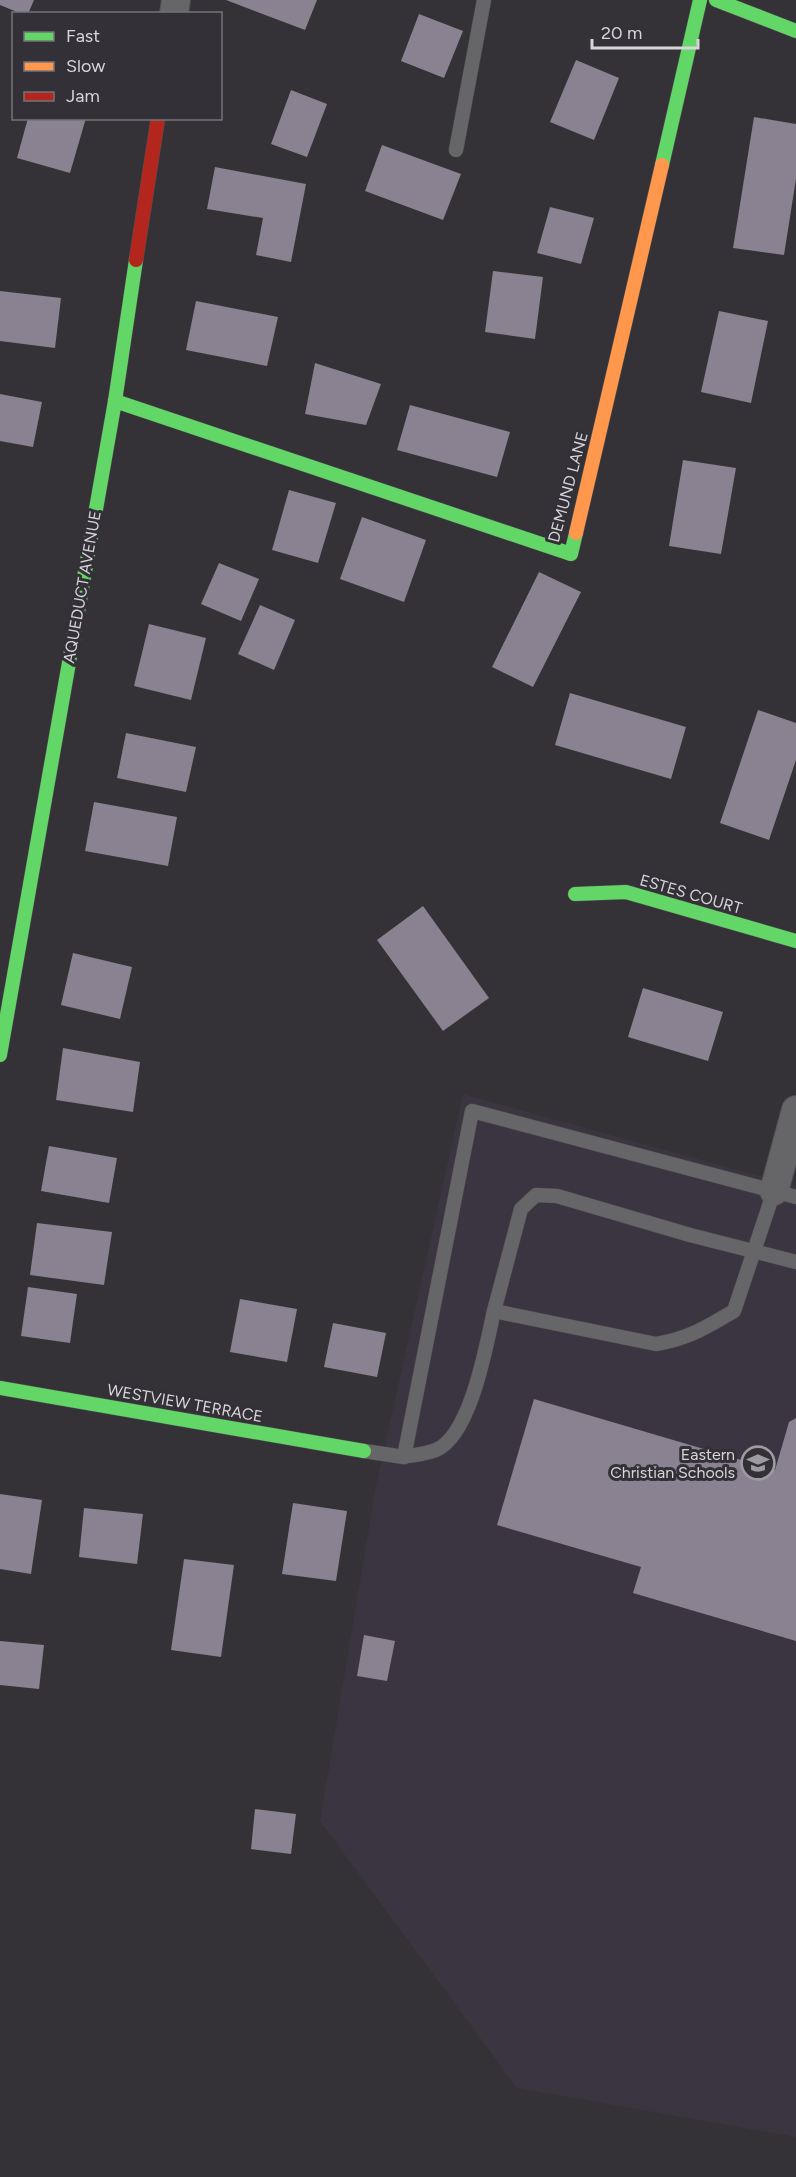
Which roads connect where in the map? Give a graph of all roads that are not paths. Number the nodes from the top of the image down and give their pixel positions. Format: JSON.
{"nodes":[{"id":1,"x":484,"y":0,"type":"edge"},
{"id":2,"x":699,"y":0,"type":"edge"},
{"id":3,"x":716,"y":0,"type":"edge"},
{"id":4,"x":796,"y":31,"type":"edge"},
{"id":5,"x":158,"y":120,"type":"edge"},
{"id":6,"x":456,"y":150,"type":"dead end"},
{"id":7,"x":115,"y":401,"type":"junction"},
{"id":8,"x":576,"y":894,"type":"dead end"},
{"id":9,"x":796,"y":941,"type":"edge"},
{"id":10,"x":7,"y":974,"type":"edge"},
{"id":11,"x":0,"y":1055,"type":"edge"},
{"id":12,"x":796,"y":1110,"type":"edge"},
{"id":13,"x":785,"y":1194,"type":"edge"},
{"id":14,"x":753,"y":1250,"type":"junction"},
{"id":15,"x":796,"y":1262,"type":"edge"},
{"id":16,"x":494,"y":1311,"type":"junction"},
{"id":17,"x":0,"y":1388,"type":"edge"},
{"id":18,"x":364,"y":1451,"type":"joint"},
{"id":19,"x":404,"y":1457,"type":"junction"}],
"edges":[{"from":1,"to":6,"type":"lane"},
{"from":2,"to":7,"type":"street","name":"DEMUND LANE"},
{"from":3,"to":4,"type":"street"},
{"from":5,"to":7,"type":"street","name":"AQUEDUCT AVENUE"},
{"from":7,"to":10,"type":"street","name":"AQUEDUCT AVENUE"},
{"from":8,"to":9,"type":"street","name":"ESTES COURT"},
{"from":10,"to":11,"type":"street","name":"AQUEDUCT AVENUE"},
{"from":12,"to":13,"type":"street"},
{"from":13,"to":14,"type":"lane"},
{"from":13,"to":19,"type":"lane"},
{"from":14,"to":15,"type":"lane"},
{"from":14,"to":16,"type":"lane"},
{"from":14,"to":16,"type":"lane"},
{"from":16,"to":19,"type":"lane"},
{"from":17,"to":18,"type":"street","name":"WESTVIEW TERRACE"},
{"from":18,"to":19,"type":"lane"}]}
